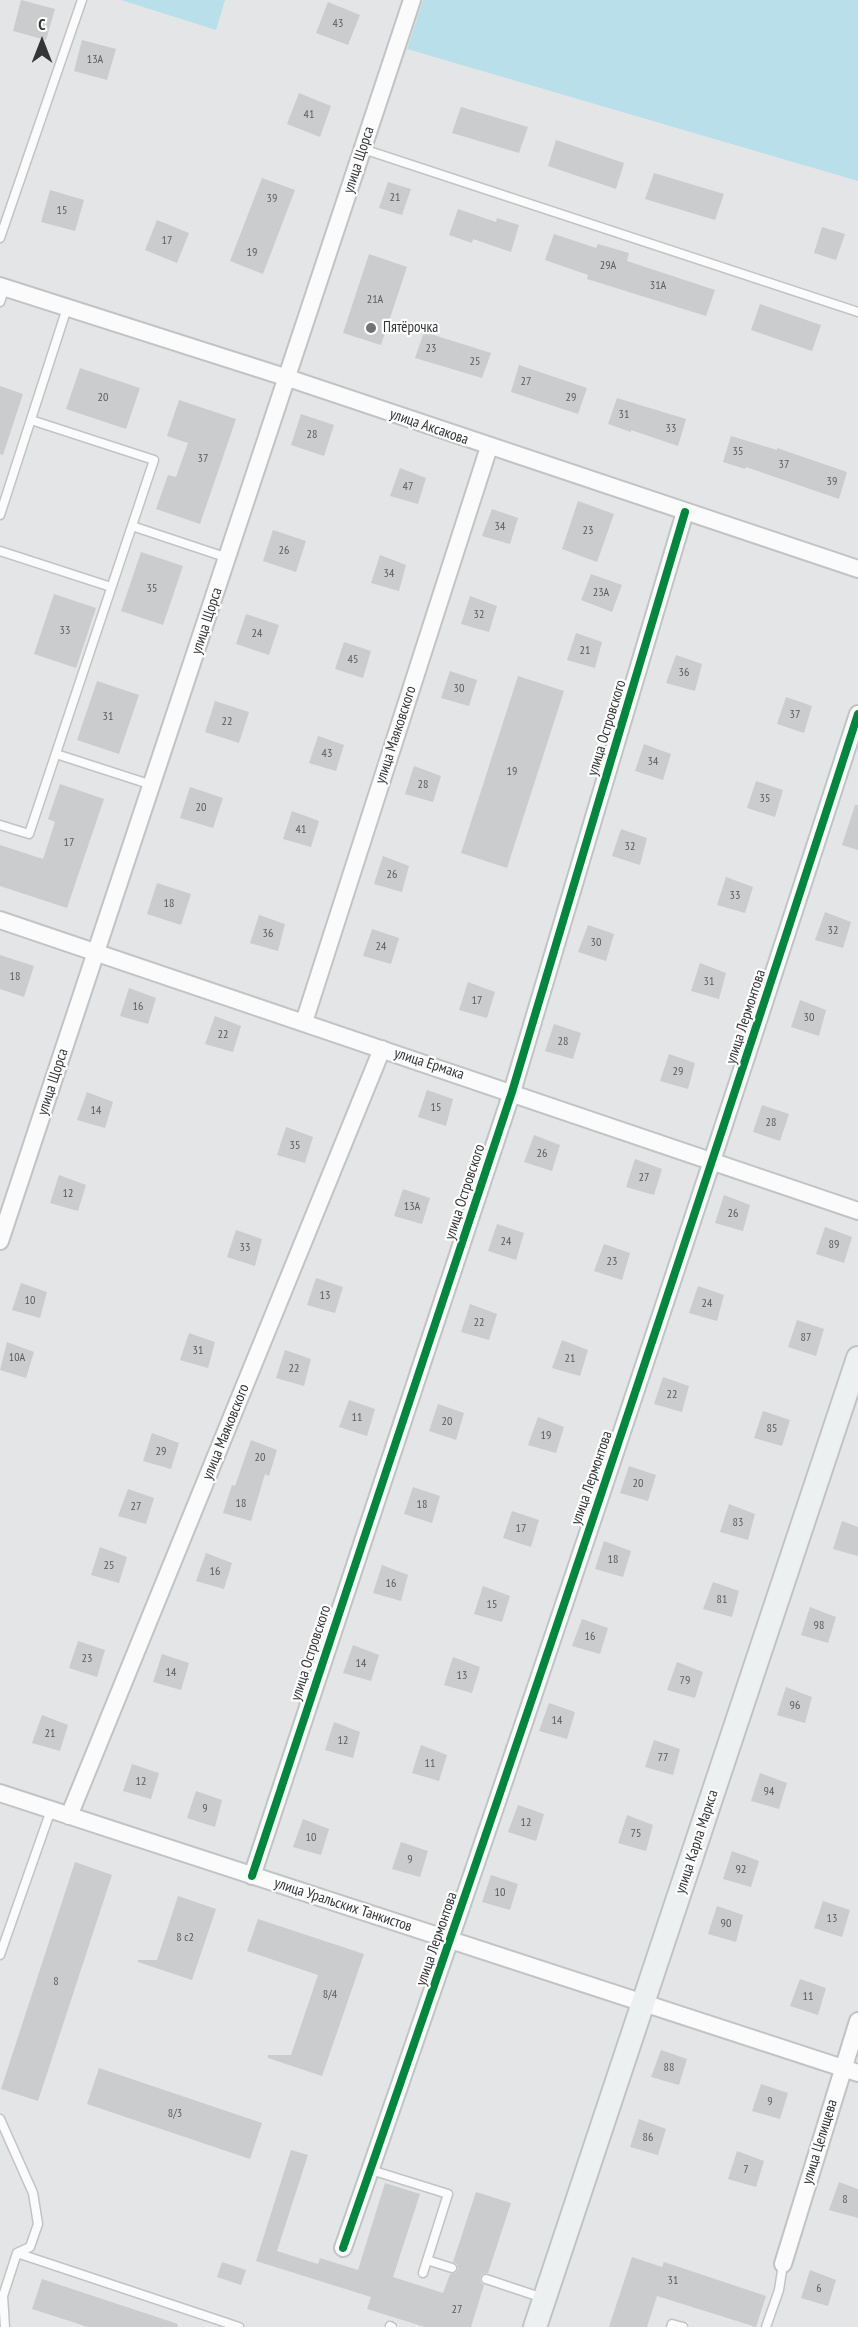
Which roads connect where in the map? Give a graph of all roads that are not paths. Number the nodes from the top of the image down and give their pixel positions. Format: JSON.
{"nodes":[{"id":1,"x":82,"y":0,"type":"edge"},
{"id":2,"x":412,"y":0,"type":"edge"},
{"id":3,"x":363,"y":149,"type":"junction"},
{"id":4,"x":0,"y":238,"type":"edge"},
{"id":5,"x":2,"y":292,"type":"edge"},
{"id":6,"x":67,"y":308,"type":"junction"},
{"id":7,"x":858,"y":312,"type":"edge"},
{"id":8,"x":288,"y":378,"type":"junction"},
{"id":9,"x":31,"y":420,"type":"junction"},
{"id":10,"x":489,"y":447,"type":"junction"},
{"id":11,"x":685,"y":512,"type":"junction"},
{"id":12,"x":0,"y":515,"type":"edge"},
{"id":13,"x":132,"y":526,"type":"junction"},
{"id":14,"x":0,"y":551,"type":"edge"},
{"id":15,"x":228,"y":558,"type":"junction"},
{"id":16,"x":858,"y":569,"type":"edge"},
{"id":17,"x":111,"y":587,"type":"junction"},
{"id":18,"x":858,"y":714,"type":"edge"},
{"id":19,"x":56,"y":754,"type":"junction"},
{"id":20,"x":152,"y":785,"type":"junction"},
{"id":21,"x":0,"y":825,"type":"edge"},
{"id":22,"x":0,"y":920,"type":"edge"},
{"id":23,"x":96,"y":952,"type":"junction"},
{"id":24,"x":304,"y":1022,"type":"junction"},
{"id":25,"x":382,"y":1049,"type":"junction"},
{"id":26,"x":512,"y":1092,"type":"junction"},
{"id":27,"x":713,"y":1161,"type":"junction"},
{"id":28,"x":858,"y":1211,"type":"edge"},
{"id":29,"x":3,"y":1223,"type":"edge"},
{"id":30,"x":0,"y":1241,"type":"edge"},
{"id":31,"x":858,"y":1358,"type":"edge"},
{"id":32,"x":0,"y":1793,"type":"edge"},
{"id":33,"x":51,"y":1810,"type":"junction"},
{"id":34,"x":69,"y":1816,"type":"junction"},
{"id":35,"x":252,"y":1875,"type":"junction"},
{"id":36,"x":450,"y":1940,"type":"junction"},
{"id":37,"x":0,"y":1955,"type":"edge"},
{"id":38,"x":643,"y":2003,"type":"junction"},
{"id":39,"x":858,"y":2021,"type":"edge"},
{"id":40,"x":850,"y":2071,"type":"edge"},
{"id":41,"x":0,"y":2119,"type":"edge"},
{"id":42,"x":371,"y":2170,"type":"junction"},
{"id":43,"x":343,"y":2248,"type":"dead end"},
{"id":44,"x":17,"y":2253,"type":"junction"},
{"id":45,"x":427,"y":2260,"type":"junction"},
{"id":46,"x":783,"y":2264,"type":"joint"},
{"id":47,"x":452,"y":2268,"type":"dead end"},
{"id":48,"x":423,"y":2273,"type":"dead end"},
{"id":49,"x":486,"y":2279,"type":"dead end"},
{"id":50,"x":544,"y":2299,"type":"junction"},
{"id":51,"x":5,"y":2327,"type":"edge"},
{"id":52,"x":239,"y":2327,"type":"edge"},
{"id":53,"x":535,"y":2327,"type":"edge"},
{"id":54,"x":671,"y":2327,"type":"edge"},
{"id":55,"x":683,"y":2327,"type":"edge"},
{"id":56,"x":766,"y":2327,"type":"edge"}],
"edges":[{"from":1,"to":4,"type":"lane"},
{"from":2,"to":3,"type":"street","name":"улица Щорса"},
{"from":3,"to":7,"type":"lane"},
{"from":3,"to":8,"type":"street","name":"улица Щорса"},
{"from":5,"to":6,"type":"street","name":"улица Аксакова"},
{"from":6,"to":8,"type":"street","name":"улица Аксакова"},
{"from":6,"to":9,"type":"lane"},
{"from":8,"to":10,"type":"street","name":"улица Аксакова"},
{"from":8,"to":15,"type":"street","name":"улица Щорса"},
{"from":9,"to":12,"type":"lane"},
{"from":9,"to":13,"type":"lane"},
{"from":10,"to":11,"type":"street","name":"улица Аксакова"},
{"from":10,"to":24,"type":"street","name":"улица Маяковского"},
{"from":11,"to":16,"type":"street","name":"улица Аксакова"},
{"from":11,"to":26,"type":"street","name":"улица Островского"},
{"from":13,"to":15,"type":"lane"},
{"from":13,"to":17,"type":"lane"},
{"from":14,"to":17,"type":"lane"},
{"from":15,"to":20,"type":"street","name":"улица Щорса"},
{"from":17,"to":19,"type":"lane"},
{"from":18,"to":27,"type":"street","name":"улица Лермонтова"},
{"from":19,"to":20,"type":"lane"},
{"from":19,"to":21,"type":"lane"},
{"from":20,"to":23,"type":"street","name":"улица Щорса"},
{"from":22,"to":23,"type":"street","name":"улица Ермака"},
{"from":23,"to":24,"type":"street","name":"улица Ермака"},
{"from":23,"to":29,"type":"street","name":"улица Щорса"},
{"from":24,"to":25,"type":"street","name":"улица Ермака"},
{"from":25,"to":26,"type":"street","name":"улица Ермака"},
{"from":25,"to":34,"type":"street","name":"улица Маяковского"},
{"from":26,"to":27,"type":"street","name":"улица Ермака"},
{"from":26,"to":35,"type":"street","name":"улица Островского"},
{"from":27,"to":28,"type":"street","name":"улица Ермака"},
{"from":27,"to":36,"type":"street","name":"улица Лермонтова"},
{"from":29,"to":30,"type":"street","name":"улица Щорса"},
{"from":31,"to":38,"type":"main road","name":"улица Карла Маркса"},
{"from":32,"to":33,"type":"street","name":"улица Уральских Танкистов"},
{"from":33,"to":34,"type":"street","name":"улица Уральских Танкистов"},
{"from":33,"to":37,"type":"lane"},
{"from":34,"to":35,"type":"street","name":"улица Уральских Танкистов"},
{"from":35,"to":36,"type":"street","name":"улица Уральских Танкистов"},
{"from":36,"to":38,"type":"street","name":"улица Уральских Танкистов"},
{"from":36,"to":42,"type":"street","name":"улица Лермонтова"},
{"from":38,"to":40,"type":"street","name":"улица Уральских Танкистов"},
{"from":38,"to":50,"type":"main road","name":"улица Карла Маркса"},
{"from":39,"to":40,"type":"street","name":"улица Целищева"},
{"from":40,"to":46,"type":"street","name":"улица Целищева"},
{"from":41,"to":44,"type":"lane"},
{"from":42,"to":43,"type":"street","name":"улица Лермонтова"},
{"from":42,"to":45,"type":"lane"},
{"from":44,"to":51,"type":"lane"},
{"from":44,"to":52,"type":"lane"},
{"from":45,"to":47,"type":"lane"},
{"from":45,"to":48,"type":"lane"},
{"from":46,"to":56,"type":"lane"},
{"from":49,"to":50,"type":"lane"},
{"from":50,"to":53,"type":"main road","name":"улица Карла Маркса"},
{"from":54,"to":55,"type":"lane"}]}
